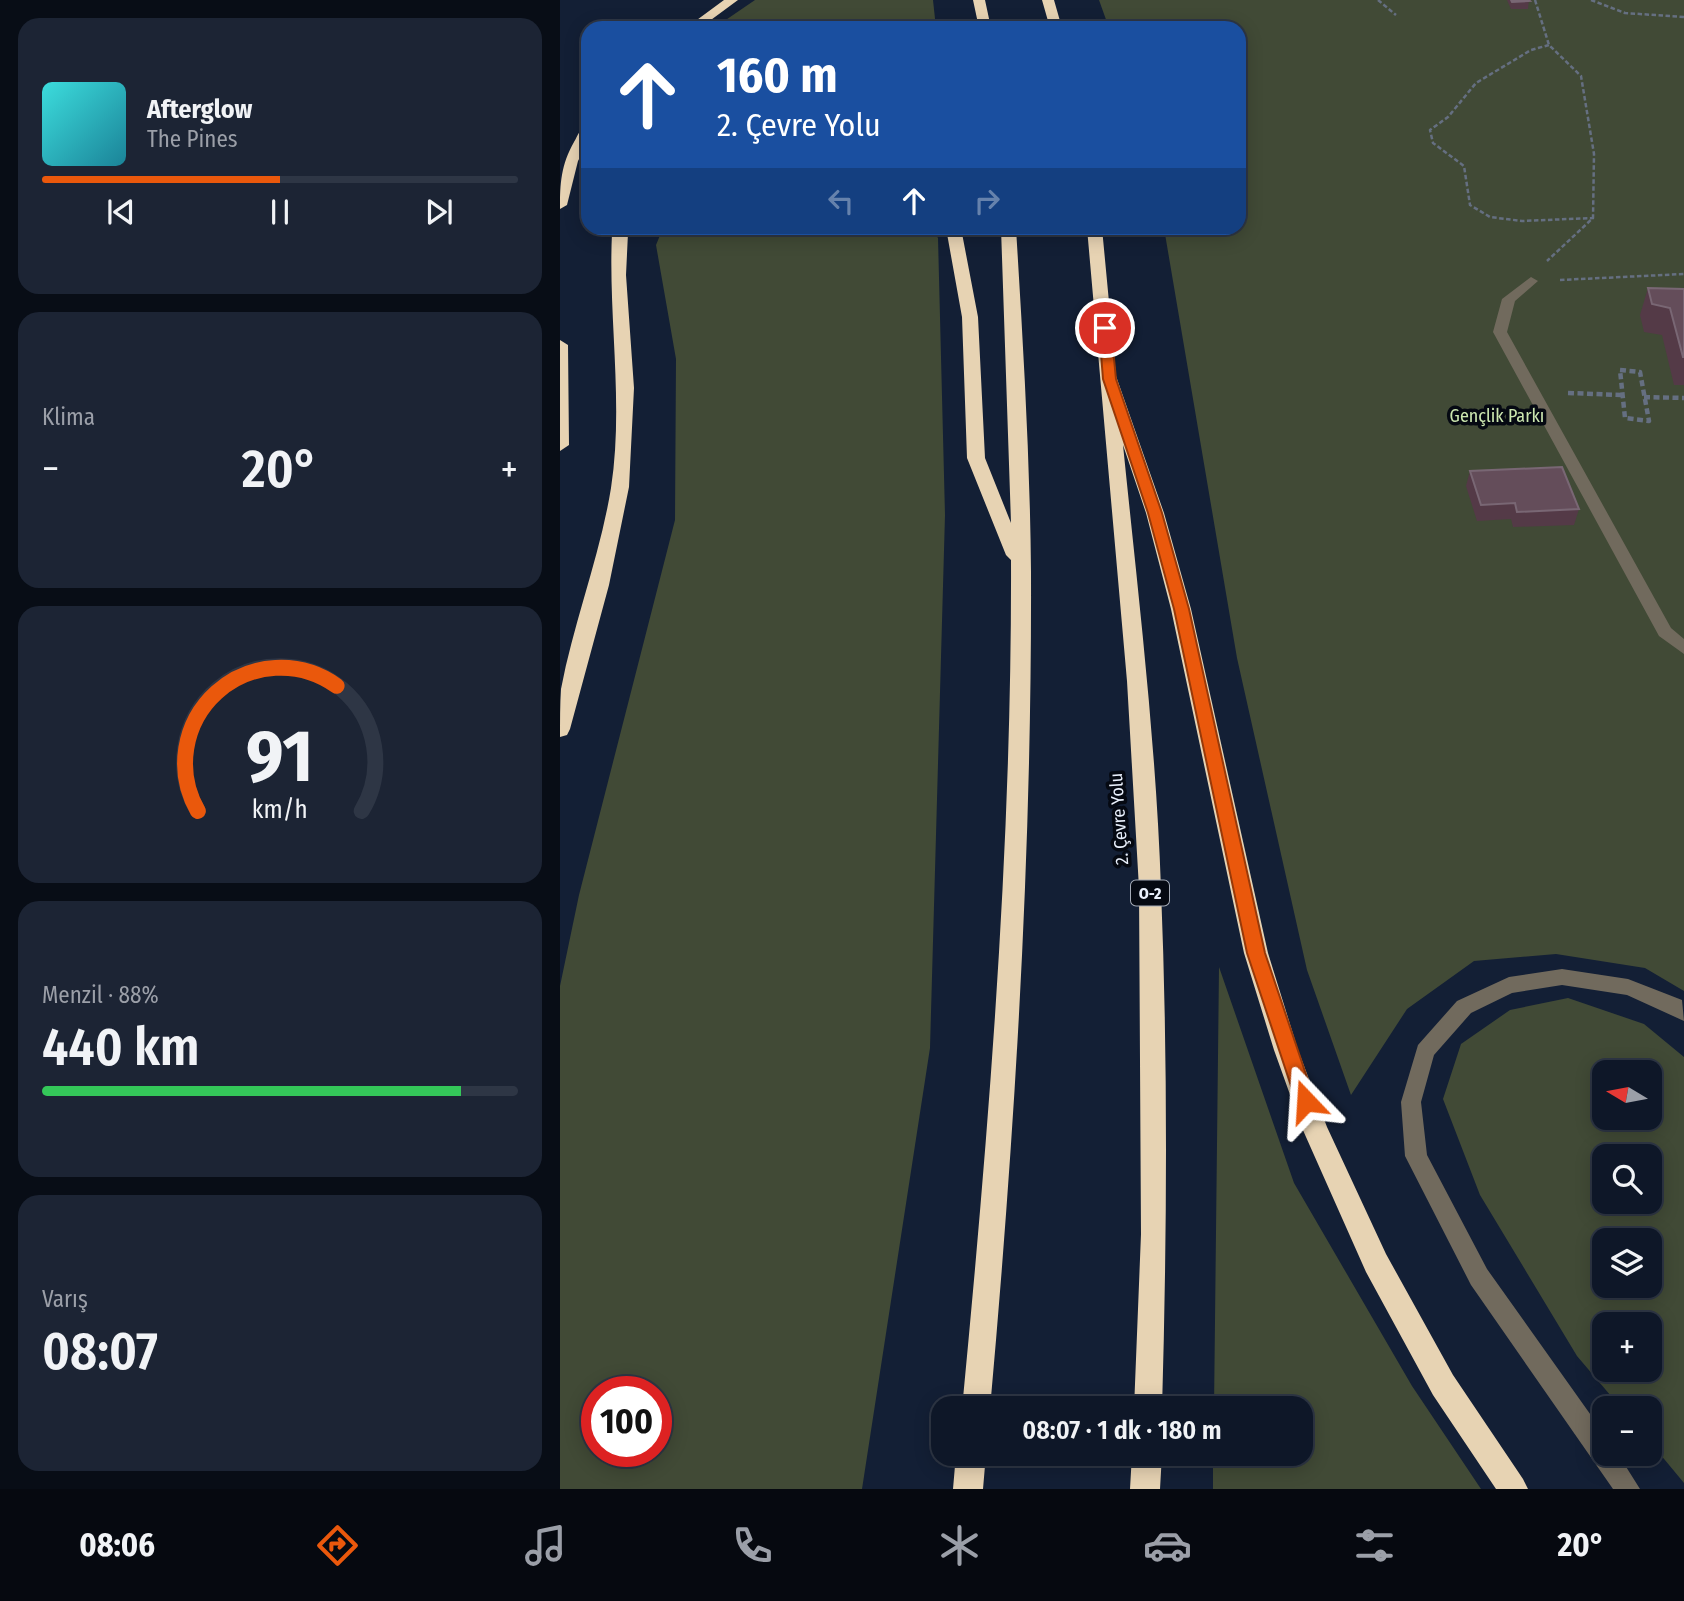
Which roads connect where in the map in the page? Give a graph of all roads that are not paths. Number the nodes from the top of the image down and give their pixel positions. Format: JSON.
{"nodes":[{"id":1,"x":732,"y":0,"type":"edge"},
{"id":2,"x":979,"y":0,"type":"edge"},
{"id":3,"x":1048,"y":0,"type":"edge"},
{"id":4,"x":702,"y":21,"type":"edge"},
{"id":5,"x":984,"y":21,"type":"edge"},
{"id":6,"x":1054,"y":21,"type":"edge"},
{"id":7,"x":581,"y":142,"type":"edge"},
{"id":8,"x":560,"y":205,"type":"edge"},
{"id":9,"x":620,"y":235,"type":"edge"},
{"id":10,"x":954,"y":235,"type":"edge"},
{"id":11,"x":1008,"y":235,"type":"edge"},
{"id":12,"x":1095,"y":235,"type":"edge"},
{"id":13,"x":1531,"y":281,"type":"road end"},
{"id":14,"x":560,"y":345,"type":"edge"},
{"id":15,"x":1110,"y":379,"type":"junction"},
{"id":16,"x":560,"y":445,"type":"edge"},
{"id":17,"x":1021,"y":570,"type":"junction"},
{"id":18,"x":1684,"y":648,"type":"edge"},
{"id":19,"x":560,"y":729,"type":"edge"},
{"id":20,"x":1684,"y":1012,"type":"edge"},
{"id":21,"x":977,"y":1396,"type":"edge"},
{"id":22,"x":1148,"y":1396,"type":"edge"},
{"id":23,"x":970,"y":1466,"type":"edge"},
{"id":24,"x":1146,"y":1466,"type":"edge"},
{"id":25,"x":968,"y":1489,"type":"edge"},
{"id":26,"x":1145,"y":1489,"type":"edge"},
{"id":27,"x":1513,"y":1489,"type":"edge"},
{"id":28,"x":1628,"y":1489,"type":"edge"}],
"edges":[{"from":1,"to":4,"type":"highway"},
{"from":2,"to":5,"type":"highway"},
{"from":3,"to":6,"type":"highway"},
{"from":7,"to":8,"type":"highway"},
{"from":9,"to":19,"type":"highway"},
{"from":10,"to":17,"type":"highway"},
{"from":11,"to":17,"type":"highway"},
{"from":12,"to":15,"type":"highway","name":"2. Çevre Yolu","number":"O-2"},
{"from":13,"to":18,"type":"lane"},
{"from":14,"to":16,"type":"highway"},
{"from":15,"to":22,"type":"highway","name":"2. Çevre Yolu","number":"O-2"},
{"from":15,"to":27,"type":"highway"},
{"from":17,"to":21,"type":"highway"},
{"from":20,"to":28,"type":"lane"},
{"from":23,"to":25,"type":"highway"},
{"from":24,"to":26,"type":"highway"}]}
